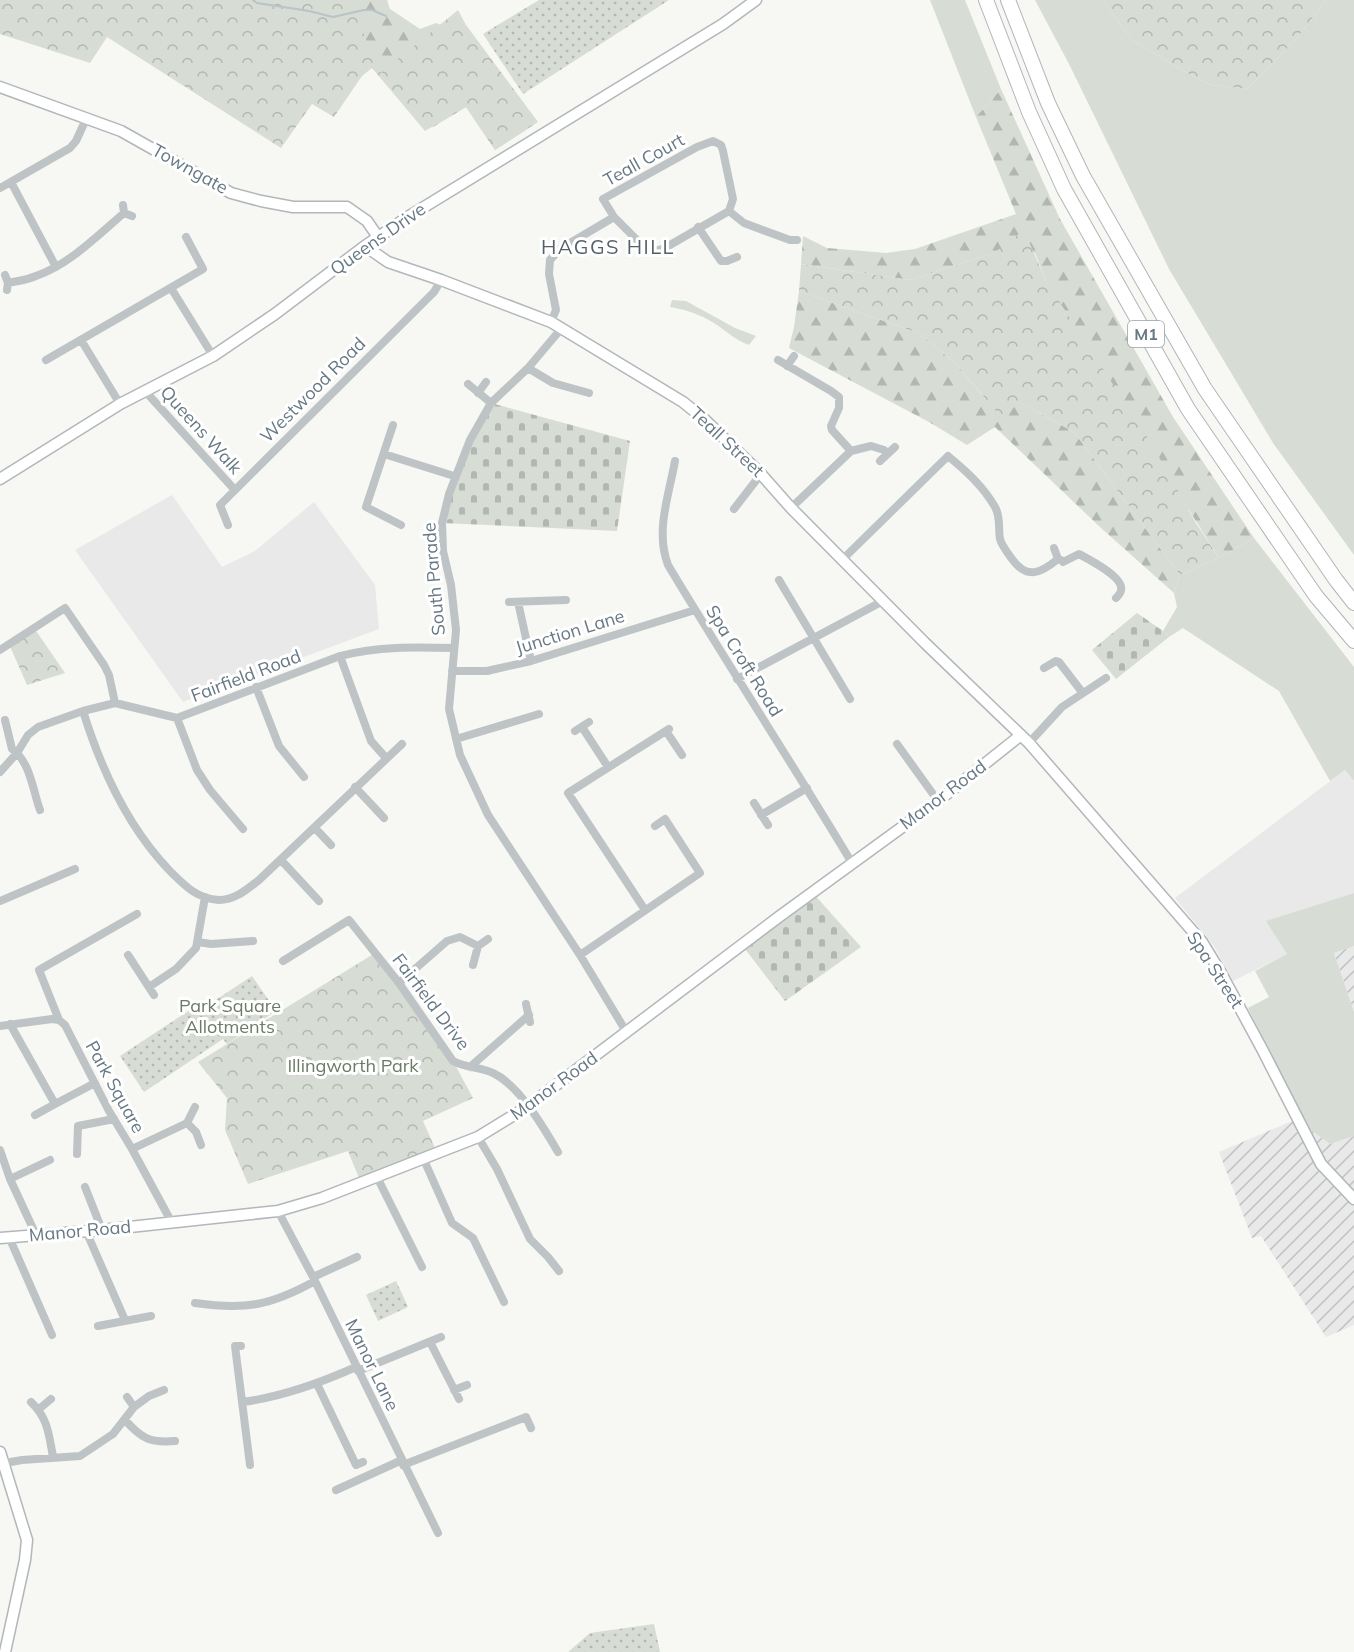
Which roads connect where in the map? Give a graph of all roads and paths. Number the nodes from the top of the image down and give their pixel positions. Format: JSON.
{"nodes":[{"id":1,"x":756,"y":0,"type":"edge"},
{"id":2,"x":980,"y":0,"type":"edge"},
{"id":3,"x":986,"y":0,"type":"edge"},
{"id":4,"x":1008,"y":0,"type":"edge"},
{"id":5,"x":1017,"y":0,"type":"edge"},
{"id":6,"x":0,"y":87,"type":"edge"},
{"id":7,"x":1048,"y":103,"type":"junction"},
{"id":8,"x":1029,"y":112,"type":"junction"},
{"id":9,"x":87,"y":117,"type":"junction"},
{"id":10,"x":11,"y":182,"type":"junction"},
{"id":11,"x":0,"y":188,"type":"edge"},
{"id":12,"x":123,"y":205,"type":"dead end"},
{"id":13,"x":729,"y":211,"type":"junction"},
{"id":14,"x":614,"y":217,"type":"junction"},
{"id":15,"x":698,"y":227,"type":"junction"},
{"id":16,"x":186,"y":237,"type":"dead end"},
{"id":17,"x":378,"y":237,"type":"junction"},
{"id":18,"x":798,"y":240,"type":"dead end"},
{"id":19,"x":365,"y":246,"type":"junction"},
{"id":20,"x":737,"y":256,"type":"dead end"},
{"id":21,"x":56,"y":267,"type":"junction"},
{"id":22,"x":441,"y":280,"type":"junction"},
{"id":23,"x":7,"y":283,"type":"dead end"},
{"id":24,"x":171,"y":288,"type":"junction"},
{"id":25,"x":551,"y":322,"type":"junction"},
{"id":26,"x":561,"y":329,"type":"junction"},
{"id":27,"x":81,"y":340,"type":"junction"},
{"id":28,"x":213,"y":356,"type":"junction"},
{"id":29,"x":794,"y":356,"type":"dead end"},
{"id":30,"x":46,"y":360,"type":"dead end"},
{"id":31,"x":778,"y":360,"type":"dead end"},
{"id":32,"x":788,"y":366,"type":"junction"},
{"id":33,"x":528,"y":368,"type":"junction"},
{"id":34,"x":486,"y":382,"type":"dead end"},
{"id":35,"x":468,"y":384,"type":"dead end"},
{"id":36,"x":145,"y":391,"type":"junction"},
{"id":37,"x":478,"y":393,"type":"junction"},
{"id":38,"x":589,"y":393,"type":"dead end"},
{"id":39,"x":491,"y":403,"type":"junction"},
{"id":40,"x":120,"y":404,"type":"junction"},
{"id":41,"x":393,"y":424,"type":"dead end"},
{"id":42,"x":895,"y":447,"type":"dead end"},
{"id":43,"x":851,"y":451,"type":"junction"},
{"id":44,"x":384,"y":454,"type":"junction"},
{"id":45,"x":887,"y":454,"type":"junction"},
{"id":46,"x":675,"y":461,"type":"dead end"},
{"id":47,"x":880,"y":462,"type":"dead end"},
{"id":48,"x":761,"y":474,"type":"junction"},
{"id":49,"x":454,"y":476,"type":"junction"},
{"id":50,"x":0,"y":479,"type":"edge"},
{"id":51,"x":234,"y":489,"type":"junction"},
{"id":52,"x":732,"y":496,"type":"dead end"},
{"id":53,"x":791,"y":507,"type":"junction"},
{"id":54,"x":228,"y":525,"type":"dead end"},
{"id":55,"x":401,"y":525,"type":"dead end"},
{"id":56,"x":1054,"y":548,"type":"dead end"},
{"id":57,"x":843,"y":559,"type":"junction"},
{"id":58,"x":1063,"y":562,"type":"junction"},
{"id":59,"x":779,"y":580,"type":"dead end"},
{"id":60,"x":1116,"y":598,"type":"dead end"},
{"id":61,"x":566,"y":600,"type":"dead end"},
{"id":62,"x":884,"y":601,"type":"junction"},
{"id":63,"x":509,"y":602,"type":"dead end"},
{"id":64,"x":518,"y":602,"type":"junction"},
{"id":65,"x":1354,"y":603,"type":"edge"},
{"id":66,"x":695,"y":609,"type":"junction"},
{"id":67,"x":814,"y":638,"type":"junction"},
{"id":68,"x":1354,"y":640,"type":"edge"},
{"id":69,"x":454,"y":648,"type":"junction"},
{"id":70,"x":0,"y":650,"type":"edge"},
{"id":71,"x":1056,"y":651,"type":"dead end"},
{"id":72,"x":340,"y":656,"type":"junction"},
{"id":73,"x":1056,"y":660,"type":"junction"},
{"id":74,"x":531,"y":661,"type":"junction"},
{"id":75,"x":1044,"y":668,"type":"dead end"},
{"id":76,"x":452,"y":671,"type":"junction"},
{"id":77,"x":1106,"y":678,"type":"dead end"},
{"id":78,"x":737,"y":679,"type":"junction"},
{"id":79,"x":256,"y":687,"type":"junction"},
{"id":80,"x":1082,"y":692,"type":"junction"},
{"id":81,"x":850,"y":699,"type":"dead end"},
{"id":82,"x":115,"y":704,"type":"junction"},
{"id":83,"x":83,"y":711,"type":"junction"},
{"id":84,"x":539,"y":714,"type":"dead end"},
{"id":85,"x":177,"y":718,"type":"junction"},
{"id":86,"x":4,"y":720,"type":"dead end"},
{"id":87,"x":582,"y":727,"type":"dead end"},
{"id":88,"x":456,"y":739,"type":"junction"},
{"id":89,"x":1025,"y":739,"type":"junction"},
{"id":90,"x":402,"y":744,"type":"dead end"},
{"id":91,"x":897,"y":744,"type":"dead end"},
{"id":92,"x":17,"y":753,"type":"junction"},
{"id":93,"x":682,"y":755,"type":"dead end"},
{"id":94,"x":386,"y":758,"type":"junction"},
{"id":95,"x":608,"y":767,"type":"junction"},
{"id":96,"x":0,"y":772,"type":"edge"},
{"id":97,"x":304,"y":777,"type":"dead end"},
{"id":98,"x":355,"y":787,"type":"junction"},
{"id":99,"x":807,"y":788,"type":"junction"},
{"id":100,"x":938,"y":801,"type":"junction"},
{"id":101,"x":754,"y":803,"type":"dead end"},
{"id":102,"x":40,"y":810,"type":"dead end"},
{"id":103,"x":761,"y":814,"type":"junction"},
{"id":104,"x":384,"y":818,"type":"dead end"},
{"id":105,"x":768,"y":825,"type":"dead end"},
{"id":106,"x":656,"y":826,"type":"dead end"},
{"id":107,"x":315,"y":828,"type":"junction"},
{"id":108,"x":243,"y":829,"type":"dead end"},
{"id":109,"x":331,"y":845,"type":"dead end"},
{"id":110,"x":282,"y":860,"type":"junction"},
{"id":111,"x":852,"y":863,"type":"junction"},
{"id":112,"x":75,"y":869,"type":"dead end"},
{"id":113,"x":34,"y":874,"type":"dead end"},
{"id":114,"x":38,"y":884,"type":"junction"},
{"id":115,"x":205,"y":897,"type":"junction"},
{"id":116,"x":0,"y":901,"type":"edge"},
{"id":117,"x":319,"y":901,"type":"dead end"},
{"id":118,"x":645,"y":910,"type":"junction"},
{"id":119,"x":137,"y":914,"type":"dead end"},
{"id":120,"x":488,"y":939,"type":"dead end"},
{"id":121,"x":254,"y":941,"type":"dead end"},
{"id":122,"x":198,"y":942,"type":"junction"},
{"id":123,"x":478,"y":946,"type":"junction"},
{"id":124,"x":128,"y":955,"type":"dead end"},
{"id":125,"x":580,"y":955,"type":"junction"},
{"id":126,"x":283,"y":961,"type":"dead end"},
{"id":127,"x":473,"y":965,"type":"dead end"},
{"id":128,"x":399,"y":983,"type":"junction"},
{"id":129,"x":149,"y":987,"type":"junction"},
{"id":130,"x":154,"y":995,"type":"dead end"},
{"id":131,"x":526,"y":1004,"type":"dead end"},
{"id":132,"x":59,"y":1020,"type":"junction"},
{"id":133,"x":10,"y":1024,"type":"junction"},
{"id":134,"x":0,"y":1026,"type":"edge"},
{"id":135,"x":627,"y":1033,"type":"junction"},
{"id":136,"x":470,"y":1067,"type":"junction"},
{"id":137,"x":96,"y":1083,"type":"junction"},
{"id":138,"x":55,"y":1104,"type":"junction"},
{"id":139,"x":195,"y":1107,"type":"dead end"},
{"id":140,"x":527,"y":1107,"type":"junction"},
{"id":141,"x":35,"y":1115,"type":"dead end"},
{"id":142,"x":114,"y":1119,"type":"junction"},
{"id":143,"x":187,"y":1123,"type":"junction"},
{"id":144,"x":478,"y":1137,"type":"junction"},
{"id":145,"x":201,"y":1145,"type":"dead end"},
{"id":146,"x":132,"y":1149,"type":"junction"},
{"id":147,"x":0,"y":1150,"type":"edge"},
{"id":148,"x":558,"y":1152,"type":"dead end"},
{"id":149,"x":76,"y":1154,"type":"dead end"},
{"id":150,"x":51,"y":1160,"type":"dead end"},
{"id":151,"x":424,"y":1160,"type":"junction"},
{"id":152,"x":377,"y":1176,"type":"junction"},
{"id":153,"x":10,"y":1179,"type":"junction"},
{"id":154,"x":85,"y":1187,"type":"dead end"},
{"id":155,"x":1354,"y":1199,"type":"edge"},
{"id":156,"x":278,"y":1211,"type":"junction"},
{"id":157,"x":172,"y":1223,"type":"junction"},
{"id":158,"x":102,"y":1230,"type":"junction"},
{"id":159,"x":86,"y":1231,"type":"junction"},
{"id":160,"x":36,"y":1235,"type":"junction"},
{"id":161,"x":5,"y":1238,"type":"edge"},
{"id":162,"x":358,"y":1257,"type":"dead end"},
{"id":163,"x":422,"y":1267,"type":"dead end"},
{"id":164,"x":559,"y":1271,"type":"dead end"},
{"id":165,"x":314,"y":1279,"type":"junction"},
{"id":166,"x":504,"y":1302,"type":"dead end"},
{"id":167,"x":195,"y":1303,"type":"dead end"},
{"id":168,"x":151,"y":1316,"type":"dead end"},
{"id":169,"x":125,"y":1320,"type":"junction"},
{"id":170,"x":98,"y":1326,"type":"dead end"},
{"id":171,"x":52,"y":1335,"type":"dead end"},
{"id":172,"x":441,"y":1337,"type":"dead end"},
{"id":173,"x":430,"y":1342,"type":"junction"},
{"id":174,"x":241,"y":1346,"type":"dead end"},
{"id":175,"x":357,"y":1369,"type":"junction"},
{"id":176,"x":317,"y":1384,"type":"junction"},
{"id":177,"x":467,"y":1385,"type":"dead end"},
{"id":178,"x":164,"y":1389,"type":"dead end"},
{"id":179,"x":454,"y":1390,"type":"junction"},
{"id":180,"x":127,"y":1397,"type":"dead end"},
{"id":181,"x":51,"y":1399,"type":"dead end"},
{"id":182,"x":459,"y":1399,"type":"dead end"},
{"id":183,"x":31,"y":1402,"type":"dead end"},
{"id":184,"x":242,"y":1402,"type":"junction"},
{"id":185,"x":134,"y":1407,"type":"junction"},
{"id":186,"x":39,"y":1409,"type":"junction"},
{"id":187,"x":125,"y":1420,"type":"junction"},
{"id":188,"x":531,"y":1428,"type":"dead end"},
{"id":189,"x":175,"y":1441,"type":"dead end"},
{"id":190,"x":153,"y":1442,"type":"junction"},
{"id":191,"x":0,"y":1452,"type":"edge"},
{"id":192,"x":152,"y":1452,"type":"dead end"},
{"id":193,"x":53,"y":1457,"type":"junction"},
{"id":194,"x":363,"y":1462,"type":"dead end"},
{"id":195,"x":5,"y":1463,"type":"junction"},
{"id":196,"x":403,"y":1463,"type":"junction"},
{"id":197,"x":250,"y":1465,"type":"dead end"},
{"id":198,"x":336,"y":1490,"type":"dead end"},
{"id":199,"x":438,"y":1533,"type":"dead end"},
{"id":200,"x":5,"y":1652,"type":"edge"}],
"edges":[{"from":1,"to":17,"type":"street","name":"Queens Drive"},
{"from":2,"to":8,"type":"highway"},
{"from":3,"to":8,"type":"highway","number":"M1"},
{"from":4,"to":7,"type":"highway","number":"M1"},
{"from":5,"to":7,"type":"highway"},
{"from":6,"to":9,"type":"street","name":"Towngate"},
{"from":7,"to":65,"type":"highway","number":"M1"},
{"from":8,"to":68,"type":"highway","number":"M1"},
{"from":9,"to":10,"type":"street"},
{"from":9,"to":17,"type":"street","name":"Towngate"},
{"from":10,"to":11,"type":"street"},
{"from":10,"to":21,"type":"street"},
{"from":12,"to":21,"type":"street"},
{"from":13,"to":14,"type":"street","name":"Teall Court"},
{"from":13,"to":15,"type":"street","name":"Teall Court"},
{"from":13,"to":18,"type":"street"},
{"from":14,"to":15,"type":"street","name":"Teall Court"},
{"from":14,"to":25,"type":"street"},
{"from":15,"to":20,"type":"street"},
{"from":16,"to":24,"type":"street"},
{"from":17,"to":19,"type":"street","name":"Queens Drive"},
{"from":19,"to":22,"type":"street","name":"Teall Street"},
{"from":19,"to":28,"type":"street","name":"Queens Drive"},
{"from":21,"to":23,"type":"street"},
{"from":22,"to":25,"type":"street","name":"Teall Street"},
{"from":22,"to":51,"type":"street","name":"Westwood Road"},
{"from":24,"to":27,"type":"street"},
{"from":24,"to":28,"type":"street"},
{"from":25,"to":26,"type":"street","name":"Teall Street"},
{"from":26,"to":33,"type":"street","name":"South Parade"},
{"from":26,"to":48,"type":"street","name":"Teall Street"},
{"from":27,"to":30,"type":"street"},
{"from":27,"to":40,"type":"street"},
{"from":28,"to":36,"type":"street","name":"Queens Drive"},
{"from":29,"to":32,"type":"street"},
{"from":31,"to":32,"type":"street"},
{"from":32,"to":43,"type":"street"},
{"from":33,"to":38,"type":"street"},
{"from":33,"to":39,"type":"street","name":"South Parade"},
{"from":34,"to":37,"type":"street"},
{"from":35,"to":37,"type":"street"},
{"from":36,"to":40,"type":"street","name":"Queens Drive"},
{"from":36,"to":51,"type":"street","name":"Queens Walk"},
{"from":37,"to":39,"type":"street"},
{"from":39,"to":49,"type":"street","name":"South Parade"},
{"from":40,"to":50,"type":"street","name":"Queens Drive"},
{"from":41,"to":44,"type":"street"},
{"from":42,"to":45,"type":"street"},
{"from":43,"to":45,"type":"street"},
{"from":43,"to":53,"type":"street"},
{"from":44,"to":49,"type":"street"},
{"from":44,"to":55,"type":"street"},
{"from":45,"to":47,"type":"street"},
{"from":46,"to":66,"type":"street","name":"Spa Croft Road"},
{"from":48,"to":52,"type":"street"},
{"from":48,"to":53,"type":"street","name":"Teall Street"},
{"from":49,"to":69,"type":"street","name":"South Parade"},
{"from":51,"to":54,"type":"street","name":"Westwood Road"},
{"from":53,"to":57,"type":"street","name":"Teall Street"},
{"from":56,"to":58,"type":"street"},
{"from":57,"to":58,"type":"street"},
{"from":57,"to":62,"type":"street","name":"Teall Street"},
{"from":58,"to":60,"type":"street"},
{"from":59,"to":67,"type":"street"},
{"from":61,"to":64,"type":"street"},
{"from":62,"to":67,"type":"street"},
{"from":62,"to":89,"type":"street","name":"Teall Street"},
{"from":63,"to":64,"type":"street"},
{"from":64,"to":74,"type":"street"},
{"from":66,"to":74,"type":"street","name":"Junction Lane"},
{"from":66,"to":78,"type":"street","name":"Spa Croft Road"},
{"from":67,"to":78,"type":"street"},
{"from":67,"to":81,"type":"street"},
{"from":69,"to":72,"type":"street","name":"Fairfield Road"},
{"from":69,"to":76,"type":"street","name":"South Parade"},
{"from":70,"to":82,"type":"street"},
{"from":71,"to":73,"type":"street"},
{"from":72,"to":79,"type":"street","name":"Fairfield Road"},
{"from":72,"to":94,"type":"street"},
{"from":73,"to":75,"type":"street"},
{"from":73,"to":80,"type":"street"},
{"from":74,"to":76,"type":"street","name":"Junction Lane"},
{"from":76,"to":88,"type":"street","name":"South Parade"},
{"from":77,"to":80,"type":"street"},
{"from":78,"to":99,"type":"street","name":"Spa Croft Road"},
{"from":79,"to":85,"type":"street","name":"Fairfield Road"},
{"from":79,"to":97,"type":"street"},
{"from":80,"to":89,"type":"street"},
{"from":82,"to":83,"type":"street","name":"Fairfield Road"},
{"from":82,"to":85,"type":"street","name":"Fairfield Road"},
{"from":83,"to":92,"type":"street","name":"Fairfield Road"},
{"from":83,"to":115,"type":"street"},
{"from":84,"to":88,"type":"street"},
{"from":85,"to":108,"type":"street"},
{"from":86,"to":92,"type":"street"},
{"from":87,"to":95,"type":"street"},
{"from":88,"to":125,"type":"street","name":"South Parade"},
{"from":89,"to":100,"type":"street","name":"Manor Road"},
{"from":89,"to":155,"type":"street","name":"Spa Street"},
{"from":90,"to":94,"type":"street"},
{"from":91,"to":100,"type":"street"},
{"from":92,"to":96,"type":"street","name":"Fairfield Road"},
{"from":92,"to":102,"type":"street"},
{"from":93,"to":95,"type":"street"},
{"from":94,"to":98,"type":"street"},
{"from":95,"to":118,"type":"street"},
{"from":98,"to":104,"type":"street"},
{"from":98,"to":107,"type":"street"},
{"from":99,"to":103,"type":"street"},
{"from":99,"to":111,"type":"street","name":"Spa Croft Road"},
{"from":100,"to":111,"type":"street","name":"Manor Road"},
{"from":101,"to":103,"type":"street"},
{"from":103,"to":105,"type":"street"},
{"from":106,"to":118,"type":"street"},
{"from":107,"to":109,"type":"street"},
{"from":107,"to":110,"type":"street"},
{"from":110,"to":115,"type":"street"},
{"from":110,"to":117,"type":"street"},
{"from":111,"to":135,"type":"street","name":"Manor Road"},
{"from":112,"to":114,"type":"street"},
{"from":113,"to":114,"type":"street"},
{"from":114,"to":116,"type":"street"},
{"from":115,"to":122,"type":"street"},
{"from":118,"to":125,"type":"street"},
{"from":119,"to":132,"type":"street","name":"Park Square"},
{"from":120,"to":123,"type":"street"},
{"from":121,"to":122,"type":"street"},
{"from":122,"to":129,"type":"street"},
{"from":123,"to":127,"type":"street"},
{"from":123,"to":128,"type":"street"},
{"from":124,"to":129,"type":"street"},
{"from":125,"to":135,"type":"street","name":"South Parade"},
{"from":126,"to":128,"type":"street","name":"Fairfield Drive"},
{"from":128,"to":136,"type":"street","name":"Fairfield Drive"},
{"from":129,"to":130,"type":"street"},
{"from":131,"to":136,"type":"street"},
{"from":132,"to":133,"type":"street"},
{"from":132,"to":137,"type":"street","name":"Park Square"},
{"from":133,"to":134,"type":"street"},
{"from":133,"to":138,"type":"street"},
{"from":135,"to":140,"type":"street","name":"Manor Road"},
{"from":136,"to":140,"type":"street","name":"Fairfield Drive"},
{"from":137,"to":138,"type":"street"},
{"from":137,"to":142,"type":"street","name":"Park Square"},
{"from":138,"to":141,"type":"street"},
{"from":139,"to":143,"type":"street"},
{"from":140,"to":144,"type":"street","name":"Manor Road"},
{"from":140,"to":148,"type":"street","name":"Fairfield Drive"},
{"from":142,"to":146,"type":"street","name":"Park Square"},
{"from":142,"to":149,"type":"street"},
{"from":143,"to":145,"type":"street"},
{"from":143,"to":146,"type":"street"},
{"from":144,"to":151,"type":"street","name":"Manor Road"},
{"from":144,"to":164,"type":"street"},
{"from":146,"to":157,"type":"street","name":"Park Square"},
{"from":147,"to":153,"type":"street"},
{"from":150,"to":153,"type":"street"},
{"from":151,"to":152,"type":"street","name":"Manor Road"},
{"from":151,"to":166,"type":"street"},
{"from":152,"to":156,"type":"street","name":"Manor Road"},
{"from":152,"to":163,"type":"street"},
{"from":153,"to":160,"type":"street"},
{"from":154,"to":158,"type":"street"},
{"from":156,"to":157,"type":"street","name":"Manor Road"},
{"from":156,"to":165,"type":"street","name":"Manor Lane"},
{"from":157,"to":158,"type":"street","name":"Manor Road"},
{"from":158,"to":159,"type":"street","name":"Manor Road"},
{"from":159,"to":160,"type":"street","name":"Manor Road"},
{"from":159,"to":169,"type":"street"},
{"from":160,"to":161,"type":"street","name":"Manor Road"},
{"from":161,"to":171,"type":"street"},
{"from":162,"to":165,"type":"street"},
{"from":165,"to":167,"type":"street"},
{"from":165,"to":175,"type":"street","name":"Manor Lane"},
{"from":168,"to":169,"type":"street"},
{"from":169,"to":170,"type":"street"},
{"from":172,"to":173,"type":"street"},
{"from":173,"to":175,"type":"street"},
{"from":173,"to":179,"type":"street"},
{"from":174,"to":184,"type":"street"},
{"from":175,"to":176,"type":"street"},
{"from":175,"to":196,"type":"street","name":"Manor Lane"},
{"from":176,"to":184,"type":"street"},
{"from":176,"to":194,"type":"street"},
{"from":177,"to":179,"type":"street"},
{"from":178,"to":185,"type":"street"},
{"from":179,"to":182,"type":"street"},
{"from":180,"to":185,"type":"street"},
{"from":181,"to":186,"type":"street"},
{"from":183,"to":186,"type":"street"},
{"from":184,"to":197,"type":"street"},
{"from":185,"to":187,"type":"street"},
{"from":186,"to":193,"type":"street"},
{"from":187,"to":190,"type":"street"},
{"from":187,"to":193,"type":"street"},
{"from":188,"to":196,"type":"street"},
{"from":189,"to":190,"type":"street"},
{"from":190,"to":192,"type":"street"},
{"from":191,"to":195,"type":"street"},
{"from":193,"to":195,"type":"street"},
{"from":195,"to":200,"type":"street"},
{"from":196,"to":198,"type":"street"},
{"from":196,"to":199,"type":"street","name":"Manor Lane"}]}
